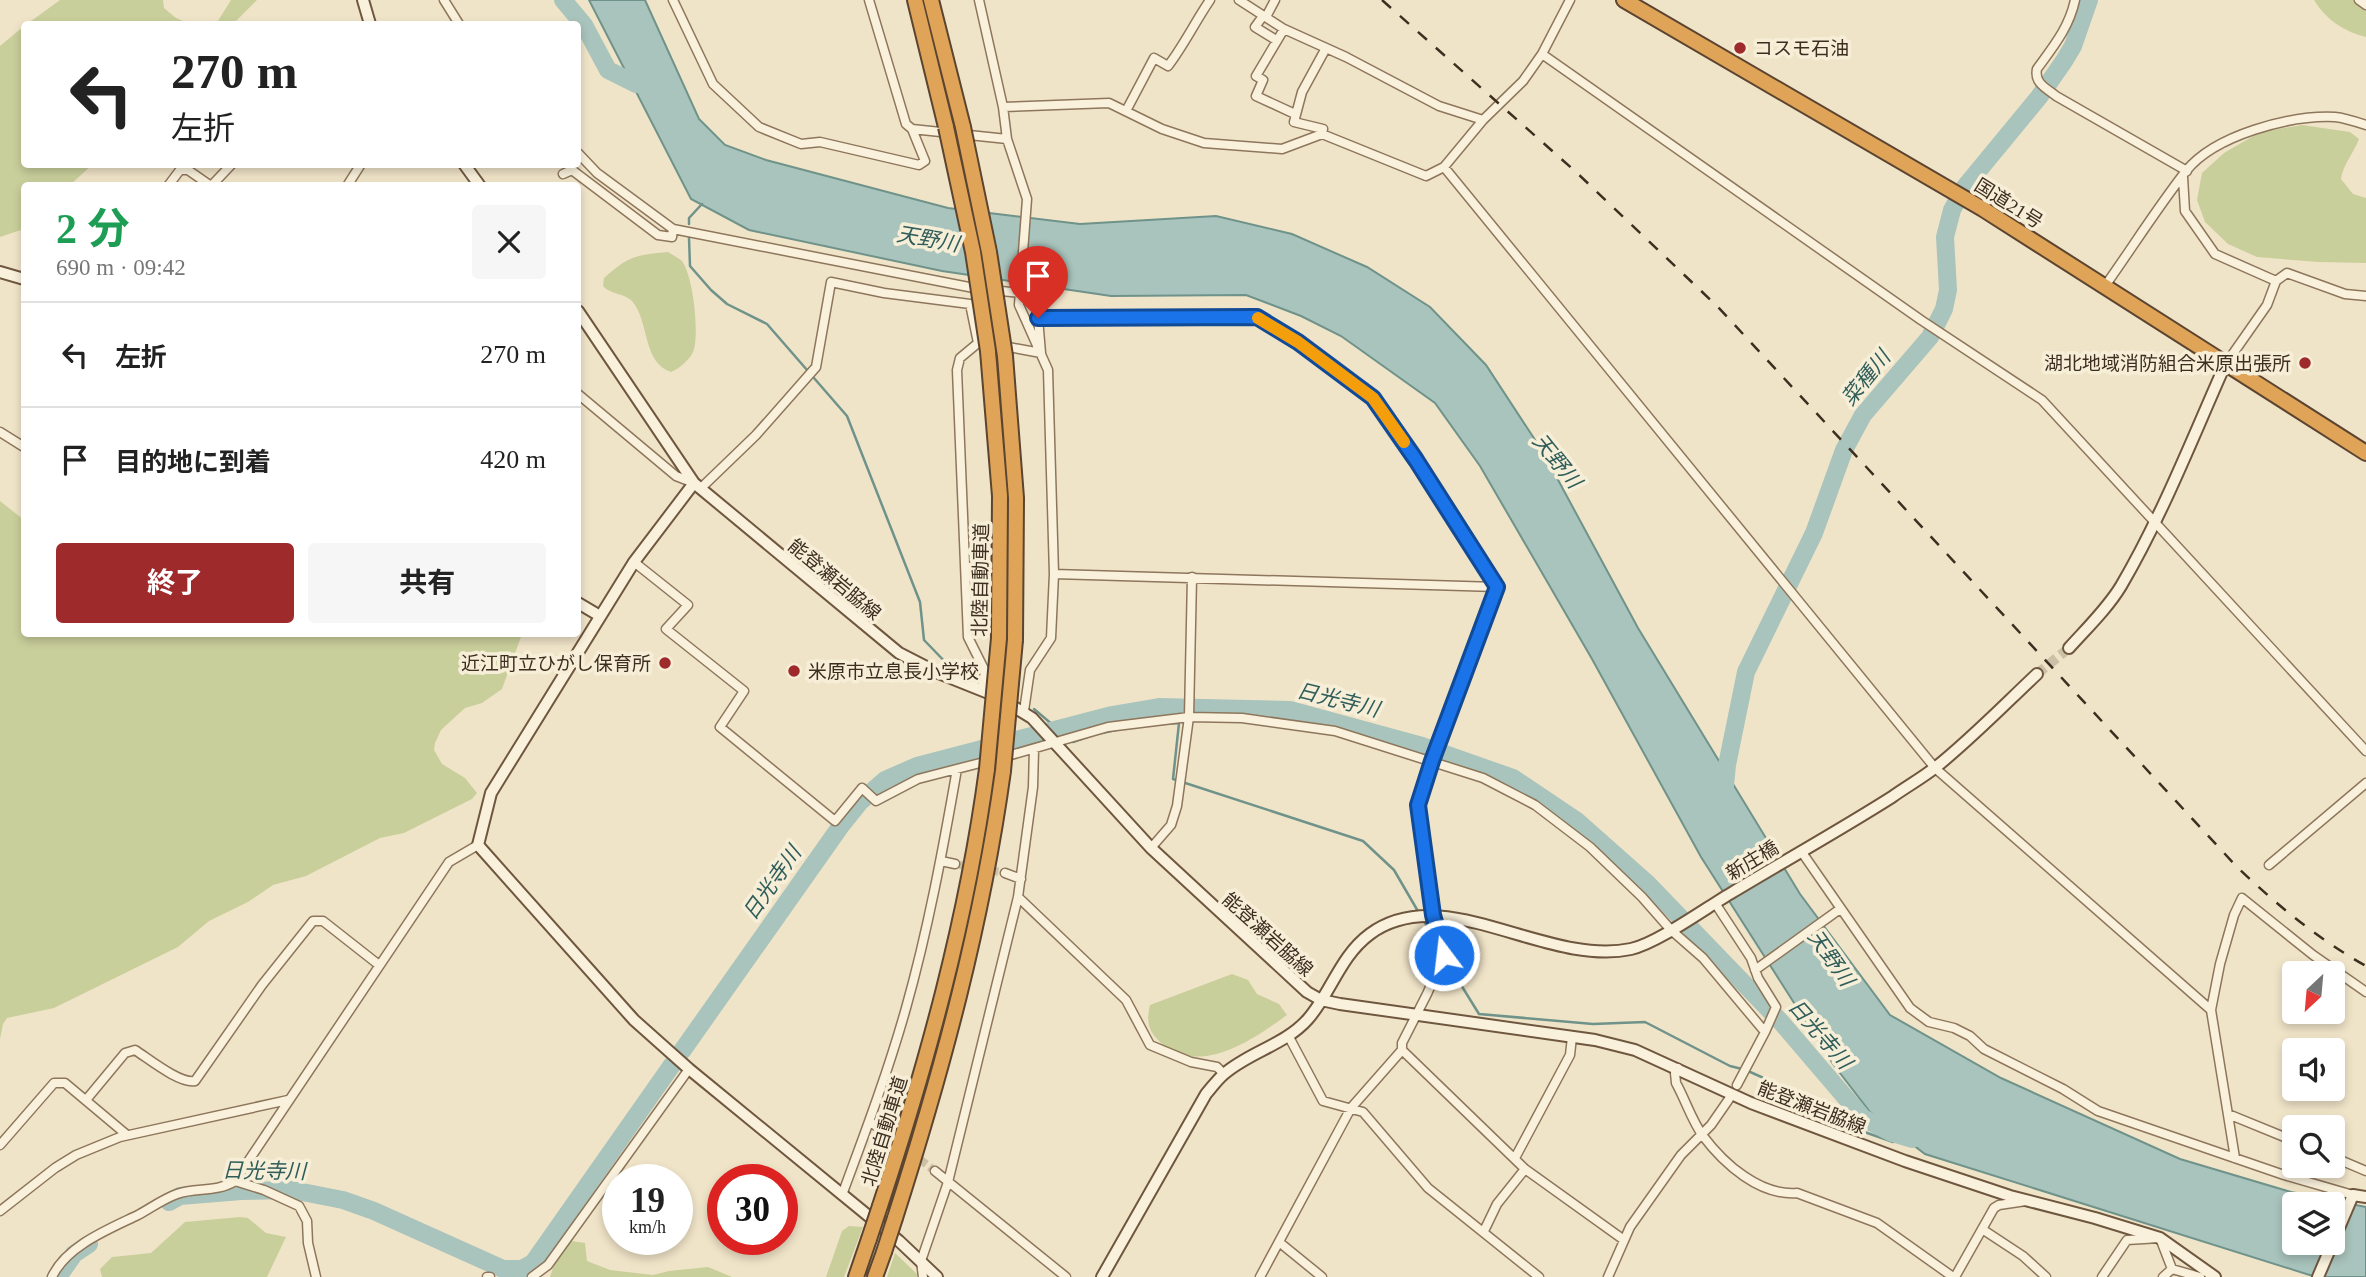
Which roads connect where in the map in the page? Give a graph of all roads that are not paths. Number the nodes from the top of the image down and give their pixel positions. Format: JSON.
{"nodes":[{"id":1,"x":363,"y":0,"type":"edge"},
{"id":2,"x":444,"y":0,"type":"edge"},
{"id":3,"x":673,"y":0,"type":"edge"},
{"id":4,"x":869,"y":0,"type":"edge"},
{"id":5,"x":915,"y":0,"type":"edge"},
{"id":6,"x":931,"y":0,"type":"edge"},
{"id":7,"x":979,"y":0,"type":"edge"},
{"id":8,"x":1210,"y":0,"type":"edge"},
{"id":9,"x":1239,"y":0,"type":"edge"},
{"id":10,"x":1275,"y":0,"type":"edge"},
{"id":11,"x":1570,"y":0,"type":"edge"},
{"id":12,"x":1624,"y":0,"type":"edge"},
{"id":13,"x":2075,"y":0,"type":"edge"},
{"id":14,"x":2359,"y":0,"type":"edge"},
{"id":15,"x":2366,"y":5,"type":"edge"},
{"id":16,"x":1264,"y":17,"type":"junction"},
{"id":17,"x":368,"y":21,"type":"edge"},
{"id":18,"x":457,"y":21,"type":"edge"},
{"id":19,"x":1284,"y":29,"type":"junction"},
{"id":20,"x":1276,"y":40,"type":"junction"},
{"id":21,"x":1326,"y":48,"type":"junction"},
{"id":22,"x":1542,"y":54,"type":"junction"},
{"id":23,"x":1003,"y":107,"type":"junction"},
{"id":24,"x":1126,"y":111,"type":"junction"},
{"id":25,"x":1295,"y":114,"type":"junction"},
{"id":26,"x":1483,"y":120,"type":"junction"},
{"id":27,"x":2366,"y":125,"type":"edge"},
{"id":28,"x":912,"y":129,"type":"junction"},
{"id":29,"x":1322,"y":134,"type":"junction"},
{"id":30,"x":1007,"y":139,"type":"junction"},
{"id":31,"x":581,"y":156,"type":"edge"},
{"id":32,"x":1444,"y":167,"type":"junction"},
{"id":33,"x":228,"y":168,"type":"edge"},
{"id":34,"x":563,"y":174,"type":"dead end"},
{"id":35,"x":2185,"y":174,"type":"junction"},
{"id":36,"x":171,"y":182,"type":"edge"},
{"id":37,"x":206,"y":182,"type":"edge"},
{"id":38,"x":214,"y":182,"type":"edge"},
{"id":39,"x":673,"y":229,"type":"junction"},
{"id":40,"x":0,"y":272,"type":"edge"},
{"id":41,"x":21,"y":278,"type":"edge"},
{"id":42,"x":2276,"y":281,"type":"junction"},
{"id":43,"x":2105,"y":286,"type":"junction"},
{"id":44,"x":1020,"y":293,"type":"junction"},
{"id":45,"x":2366,"y":296,"type":"edge"},
{"id":46,"x":581,"y":315,"type":"edge"},
{"id":47,"x":983,"y":347,"type":"junction"},
{"id":48,"x":1041,"y":353,"type":"junction"},
{"id":49,"x":2225,"y":365,"type":"junction"},
{"id":50,"x":581,"y":397,"type":"edge"},
{"id":51,"x":0,"y":432,"type":"edge"},
{"id":52,"x":21,"y":445,"type":"edge"},
{"id":53,"x":2366,"y":453,"type":"edge"},
{"id":54,"x":697,"y":486,"type":"junction"},
{"id":55,"x":2154,"y":520,"type":"junction"},
{"id":56,"x":635,"y":562,"type":"junction"},
{"id":57,"x":1054,"y":574,"type":"junction"},
{"id":58,"x":1192,"y":577,"type":"junction"},
{"id":59,"x":1497,"y":587,"type":"junction"},
{"id":60,"x":581,"y":605,"type":"edge"},
{"id":61,"x":600,"y":616,"type":"junction"},
{"id":62,"x":2069,"y":648,"type":"tunnel mouth"},
{"id":63,"x":2037,"y":674,"type":"tunnel mouth"},
{"id":64,"x":982,"y":690,"type":"junction"},
{"id":65,"x":1024,"y":710,"type":"junction"},
{"id":66,"x":1189,"y":717,"type":"junction"},
{"id":67,"x":1054,"y":741,"type":"junction"},
{"id":68,"x":1034,"y":749,"type":"junction"},
{"id":69,"x":2366,"y":751,"type":"edge"},
{"id":70,"x":1432,"y":759,"type":"junction"},
{"id":71,"x":1935,"y":768,"type":"junction"},
{"id":72,"x":957,"y":769,"type":"junction"},
{"id":73,"x":2366,"y":783,"type":"edge"},
{"id":74,"x":478,"y":845,"type":"junction"},
{"id":75,"x":1151,"y":848,"type":"junction"},
{"id":76,"x":1797,"y":854,"type":"junction"},
{"id":77,"x":941,"y":862,"type":"junction"},
{"id":78,"x":955,"y":864,"type":"tunnel mouth"},
{"id":79,"x":2269,"y":865,"type":"dead end"},
{"id":80,"x":1005,"y":873,"type":"tunnel mouth"},
{"id":81,"x":1021,"y":879,"type":"junction"},
{"id":82,"x":1018,"y":897,"type":"junction"},
{"id":83,"x":1716,"y":902,"type":"junction"},
{"id":84,"x":1840,"y":909,"type":"junction"},
{"id":85,"x":1433,"y":915,"type":"junction"},
{"id":86,"x":1674,"y":927,"type":"junction"},
{"id":87,"x":379,"y":965,"type":"junction"},
{"id":88,"x":1755,"y":970,"type":"junction"},
{"id":89,"x":2366,"y":992,"type":"edge"},
{"id":90,"x":1321,"y":1000,"type":"junction"},
{"id":91,"x":2211,"y":1010,"type":"junction"},
{"id":92,"x":1417,"y":1015,"type":"junction"},
{"id":93,"x":1766,"y":1028,"type":"junction"},
{"id":94,"x":1289,"y":1037,"type":"junction"},
{"id":95,"x":1572,"y":1037,"type":"junction"},
{"id":96,"x":1402,"y":1051,"type":"junction"},
{"id":97,"x":1678,"y":1068,"type":"junction"},
{"id":98,"x":689,"y":1069,"type":"junction"},
{"id":99,"x":1224,"y":1074,"type":"junction"},
{"id":100,"x":1737,"y":1085,"type":"dead end"},
{"id":101,"x":1728,"y":1099,"type":"dead end"},
{"id":102,"x":86,"y":1100,"type":"junction"},
{"id":103,"x":288,"y":1100,"type":"junction"},
{"id":104,"x":1351,"y":1108,"type":"junction"},
{"id":105,"x":2228,"y":1114,"type":"junction"},
{"id":106,"x":870,"y":1122,"type":"junction"},
{"id":107,"x":882,"y":1130,"type":"tunnel mouth"},
{"id":108,"x":127,"y":1135,"type":"junction"},
{"id":109,"x":1702,"y":1135,"type":"junction"},
{"id":110,"x":2282,"y":1136,"type":"edge"},
{"id":111,"x":0,"y":1145,"type":"edge"},
{"id":112,"x":1515,"y":1158,"type":"junction"},
{"id":113,"x":2235,"y":1158,"type":"junction"},
{"id":114,"x":2345,"y":1162,"type":"edge"},
{"id":115,"x":1525,"y":1169,"type":"junction"},
{"id":116,"x":935,"y":1171,"type":"tunnel mouth"},
{"id":117,"x":2366,"y":1171,"type":"edge"},
{"id":118,"x":235,"y":1181,"type":"junction"},
{"id":119,"x":948,"y":1182,"type":"junction"},
{"id":120,"x":842,"y":1195,"type":"junction"},
{"id":121,"x":2366,"y":1197,"type":"edge"},
{"id":122,"x":2029,"y":1201,"type":"junction"},
{"id":123,"x":2351,"y":1201,"type":"junction"},
{"id":124,"x":0,"y":1211,"type":"edge"},
{"id":125,"x":2345,"y":1215,"type":"edge"},
{"id":126,"x":1982,"y":1229,"type":"junction"},
{"id":127,"x":1484,"y":1231,"type":"junction"},
{"id":128,"x":2160,"y":1238,"type":"junction"},
{"id":129,"x":1625,"y":1240,"type":"junction"},
{"id":130,"x":1279,"y":1242,"type":"junction"},
{"id":131,"x":2327,"y":1255,"type":"edge"},
{"id":132,"x":921,"y":1261,"type":"junction"},
{"id":133,"x":2172,"y":1269,"type":"junction"},
{"id":134,"x":52,"y":1277,"type":"edge"},
{"id":135,"x":316,"y":1277,"type":"edge"},
{"id":136,"x":532,"y":1277,"type":"edge"},
{"id":137,"x":856,"y":1277,"type":"edge"},
{"id":138,"x":875,"y":1277,"type":"edge"},
{"id":139,"x":923,"y":1277,"type":"edge"},
{"id":140,"x":937,"y":1277,"type":"edge"},
{"id":141,"x":1066,"y":1277,"type":"edge"},
{"id":142,"x":1102,"y":1277,"type":"edge"},
{"id":143,"x":1260,"y":1277,"type":"edge"},
{"id":144,"x":1322,"y":1277,"type":"edge"},
{"id":145,"x":1539,"y":1277,"type":"edge"},
{"id":146,"x":1608,"y":1277,"type":"edge"},
{"id":147,"x":1954,"y":1277,"type":"edge"},
{"id":148,"x":2046,"y":1277,"type":"edge"},
{"id":149,"x":2102,"y":1277,"type":"edge"},
{"id":150,"x":2163,"y":1277,"type":"edge"},
{"id":151,"x":2200,"y":1277,"type":"edge"},
{"id":152,"x":2215,"y":1277,"type":"edge"},
{"id":153,"x":2318,"y":1277,"type":"edge"}],
"edges":[{"from":1,"to":17,"type":"street"},
{"from":2,"to":18,"type":"street"},
{"from":3,"to":28,"type":"street"},
{"from":4,"to":28,"type":"street"},
{"from":5,"to":47,"type":"highway","name":"北陸自動車道","bridge":true},
{"from":6,"to":138,"type":"highway","name":"北陸自動車道","bridge":true},
{"from":7,"to":23,"type":"street"},
{"from":8,"to":24,"type":"street"},
{"from":9,"to":16,"type":"street"},
{"from":10,"to":16,"type":"street"},
{"from":11,"to":22,"type":"street"},
{"from":12,"to":43,"type":"highway","name":"国道21号"},
{"from":13,"to":35,"type":"street"},
{"from":14,"to":15,"type":"street"},
{"from":16,"to":19,"type":"street"},
{"from":16,"to":20,"type":"street"},
{"from":19,"to":20,"type":"street"},
{"from":19,"to":21,"type":"street"},
{"from":20,"to":25,"type":"street"},
{"from":21,"to":25,"type":"street"},
{"from":21,"to":26,"type":"street"},
{"from":22,"to":26,"type":"street"},
{"from":22,"to":55,"type":"street"},
{"from":23,"to":24,"type":"street"},
{"from":23,"to":30,"type":"street"},
{"from":24,"to":29,"type":"street"},
{"from":25,"to":29,"type":"street"},
{"from":26,"to":32,"type":"street"},
{"from":27,"to":35,"type":"street"},
{"from":28,"to":30,"type":"street"},
{"from":29,"to":32,"type":"street"},
{"from":30,"to":44,"type":"street"},
{"from":31,"to":39,"type":"street"},
{"from":32,"to":71,"type":"street"},
{"from":33,"to":38,"type":"street"},
{"from":34,"to":39,"type":"street"},
{"from":35,"to":42,"type":"street"},
{"from":35,"to":43,"type":"street"},
{"from":36,"to":37,"type":"street"},
{"from":39,"to":44,"type":"street"},
{"from":40,"to":41,"type":"street"},
{"from":42,"to":45,"type":"street"},
{"from":42,"to":49,"type":"street"},
{"from":43,"to":49,"type":"highway","name":"国道21号"},
{"from":44,"to":48,"type":"street"},
{"from":46,"to":54,"type":"street","name":"能登瀬岩脇線"},
{"from":47,"to":48,"type":"street"},
{"from":47,"to":54,"type":"street"},
{"from":47,"to":64,"type":"street"},
{"from":47,"to":137,"type":"highway","name":"北陸自動車道","bridge":true},
{"from":48,"to":57,"type":"street"},
{"from":48,"to":59,"type":"street"},
{"from":49,"to":53,"type":"highway","name":"国道21号"},
{"from":49,"to":55,"type":"street"},
{"from":50,"to":54,"type":"street"},
{"from":51,"to":52,"type":"street"},
{"from":54,"to":56,"type":"street"},
{"from":54,"to":64,"type":"street","name":"能登瀬岩脇線"},
{"from":55,"to":62,"type":"street"},
{"from":55,"to":69,"type":"street"},
{"from":56,"to":61,"type":"street"},
{"from":56,"to":72,"type":"street"},
{"from":57,"to":58,"type":"street"},
{"from":57,"to":65,"type":"street"},
{"from":58,"to":59,"type":"street"},
{"from":58,"to":66,"type":"street"},
{"from":59,"to":70,"type":"street"},
{"from":60,"to":61,"type":"street"},
{"from":61,"to":74,"type":"street"},
{"from":63,"to":71,"type":"street","name":"新庄橋"},
{"from":64,"to":65,"type":"street","name":"能登瀬岩脇線"},
{"from":65,"to":67,"type":"street","name":"能登瀬岩脇線"},
{"from":66,"to":67,"type":"street"},
{"from":66,"to":70,"type":"street"},
{"from":66,"to":75,"type":"street"},
{"from":67,"to":68,"type":"street"},
{"from":67,"to":75,"type":"street","name":"能登瀬岩脇線"},
{"from":68,"to":72,"type":"street"},
{"from":68,"to":81,"type":"street"},
{"from":70,"to":85,"type":"street"},
{"from":70,"to":86,"type":"street"},
{"from":71,"to":76,"type":"street","name":"新庄橋"},
{"from":71,"to":91,"type":"street"},
{"from":72,"to":77,"type":"street"},
{"from":73,"to":79,"type":"street"},
{"from":74,"to":87,"type":"street"},
{"from":74,"to":98,"type":"street"},
{"from":75,"to":90,"type":"street","name":"能登瀬岩脇線"},
{"from":76,"to":83,"type":"street","name":"新庄橋"},
{"from":76,"to":84,"type":"street"},
{"from":77,"to":78,"type":"street"},
{"from":77,"to":106,"type":"street"},
{"from":80,"to":81,"type":"street"},
{"from":81,"to":82,"type":"street"},
{"from":82,"to":99,"type":"street"},
{"from":82,"to":119,"type":"street"},
{"from":83,"to":86,"type":"street","name":"新庄橋"},
{"from":83,"to":88,"type":"street"},
{"from":84,"to":88,"type":"street"},
{"from":84,"to":113,"type":"street"},
{"from":85,"to":86,"type":"street","name":"新庄橋"},
{"from":85,"to":90,"type":"street","name":"新庄橋"},
{"from":85,"to":92,"type":"street"},
{"from":86,"to":93,"type":"street"},
{"from":87,"to":102,"type":"street"},
{"from":87,"to":103,"type":"street"},
{"from":88,"to":93,"type":"street"},
{"from":89,"to":91,"type":"street"},
{"from":90,"to":92,"type":"street","name":"能登瀬岩脇線"},
{"from":90,"to":94,"type":"street","name":"新庄橋"},
{"from":91,"to":105,"type":"street"},
{"from":92,"to":95,"type":"street","name":"能登瀬岩脇線"},
{"from":92,"to":96,"type":"street"},
{"from":93,"to":100,"type":"street"},
{"from":94,"to":99,"type":"street","name":"新庄橋"},
{"from":94,"to":104,"type":"street"},
{"from":95,"to":97,"type":"street","name":"能登瀬岩脇線"},
{"from":95,"to":112,"type":"street"},
{"from":96,"to":104,"type":"street"},
{"from":96,"to":112,"type":"street"},
{"from":97,"to":109,"type":"street"},
{"from":97,"to":122,"type":"street","name":"能登瀬岩脇線"},
{"from":98,"to":120,"type":"street"},
{"from":98,"to":136,"type":"street"},
{"from":99,"to":142,"type":"street"},
{"from":101,"to":109,"type":"street"},
{"from":102,"to":108,"type":"street"},
{"from":102,"to":111,"type":"street"},
{"from":103,"to":108,"type":"street"},
{"from":103,"to":118,"type":"street"},
{"from":104,"to":127,"type":"street"},
{"from":104,"to":130,"type":"street"},
{"from":105,"to":110,"type":"street"},
{"from":105,"to":113,"type":"street"},
{"from":106,"to":107,"type":"street"},
{"from":106,"to":120,"type":"street"},
{"from":108,"to":124,"type":"street"},
{"from":109,"to":129,"type":"street"},
{"from":109,"to":147,"type":"street"},
{"from":112,"to":115,"type":"street"},
{"from":113,"to":123,"type":"street"},
{"from":114,"to":117,"type":"street"},
{"from":115,"to":127,"type":"street"},
{"from":115,"to":129,"type":"street"},
{"from":116,"to":119,"type":"street"},
{"from":118,"to":134,"type":"street"},
{"from":118,"to":135,"type":"street"},
{"from":119,"to":132,"type":"street"},
{"from":119,"to":141,"type":"street"},
{"from":120,"to":132,"type":"street"},
{"from":121,"to":123,"type":"street"},
{"from":122,"to":126,"type":"street"},
{"from":122,"to":128,"type":"street","name":"能登瀬岩脇線"},
{"from":123,"to":125,"type":"street"},
{"from":126,"to":147,"type":"street"},
{"from":126,"to":148,"type":"street"},
{"from":127,"to":145,"type":"street"},
{"from":128,"to":133,"type":"street"},
{"from":128,"to":149,"type":"street"},
{"from":128,"to":152,"type":"street","name":"能登瀬岩脇線"},
{"from":129,"to":146,"type":"street"},
{"from":130,"to":143,"type":"street"},
{"from":130,"to":144,"type":"street"},
{"from":131,"to":153,"type":"street"},
{"from":132,"to":139,"type":"street"},
{"from":132,"to":140,"type":"street"},
{"from":133,"to":150,"type":"street"},
{"from":133,"to":151,"type":"street"}]}
